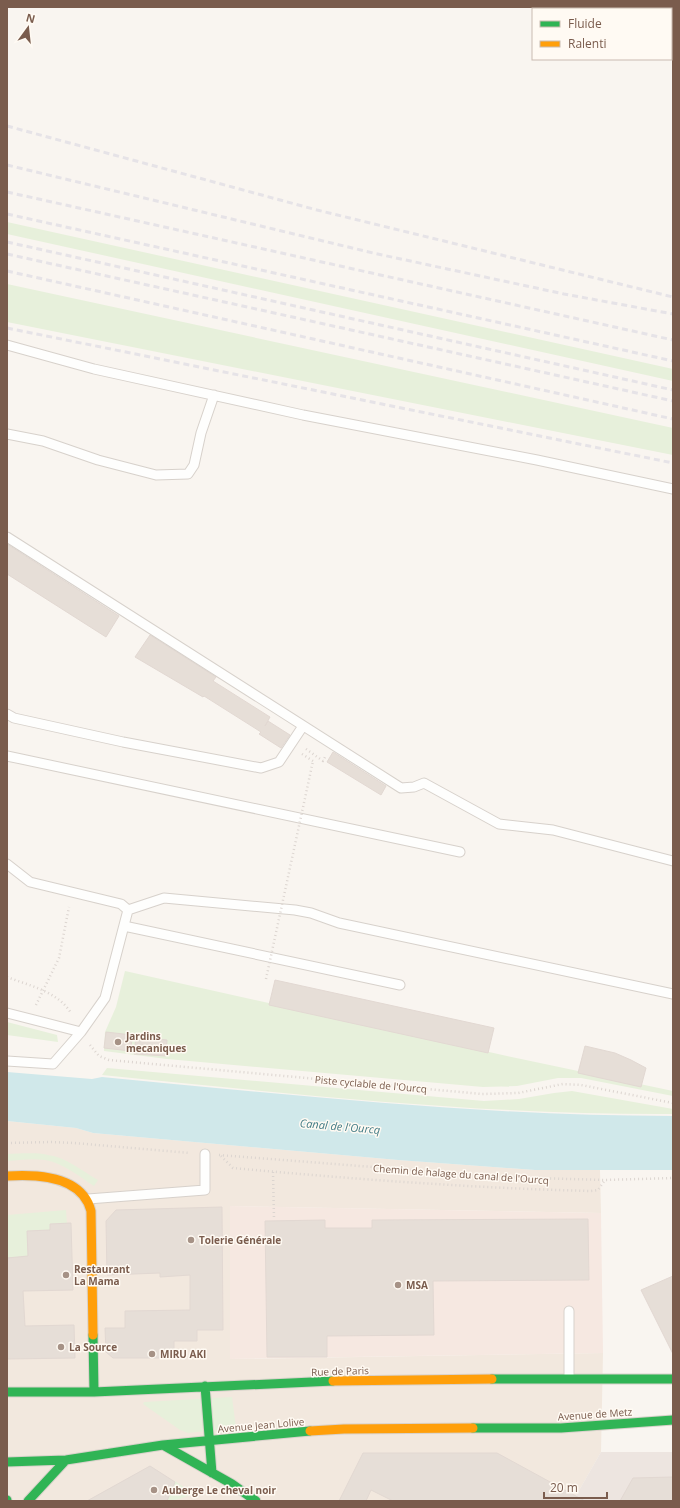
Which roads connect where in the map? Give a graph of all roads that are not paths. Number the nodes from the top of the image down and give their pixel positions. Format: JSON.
{"nodes":[{"id":1,"x":7,"y":345,"type":"edge"},
{"id":2,"x":214,"y":395,"type":"junction"},
{"id":3,"x":7,"y":434,"type":"edge"},
{"id":4,"x":673,"y":489,"type":"edge"},
{"id":5,"x":7,"y":537,"type":"edge"},
{"id":6,"x":7,"y":714,"type":"edge"},
{"id":7,"x":303,"y":726,"type":"junction"},
{"id":8,"x":7,"y":756,"type":"edge"},
{"id":9,"x":460,"y":852,"type":"dead end"},
{"id":10,"x":673,"y":861,"type":"edge"},
{"id":11,"x":7,"y":864,"type":"edge"},
{"id":12,"x":128,"y":910,"type":"junction"},
{"id":13,"x":124,"y":926,"type":"junction"},
{"id":14,"x":400,"y":985,"type":"dead end"},
{"id":15,"x":673,"y":994,"type":"edge"},
{"id":16,"x":7,"y":1013,"type":"edge"},
{"id":17,"x":81,"y":1032,"type":"junction"},
{"id":18,"x":7,"y":1061,"type":"edge"},
{"id":19,"x":205,"y":1154,"type":"road end"},
{"id":20,"x":7,"y":1176,"type":"edge"},
{"id":21,"x":87,"y":1199,"type":"junction"},
{"id":22,"x":569,"y":1311,"type":"dead end"},
{"id":23,"x":569,"y":1378,"type":"junction"},
{"id":24,"x":673,"y":1379,"type":"edge"},
{"id":25,"x":205,"y":1386,"type":"junction"},
{"id":26,"x":7,"y":1392,"type":"edge"},
{"id":27,"x":94,"y":1392,"type":"junction"},
{"id":28,"x":673,"y":1420,"type":"edge"},
{"id":29,"x":519,"y":1428,"type":"joint"},
{"id":30,"x":208,"y":1440,"type":"junction"},
{"id":31,"x":163,"y":1445,"type":"junction"},
{"id":32,"x":66,"y":1460,"type":"junction"},
{"id":33,"x":7,"y":1462,"type":"edge"},
{"id":34,"x":212,"y":1473,"type":"junction"},
{"id":35,"x":28,"y":1501,"type":"edge"},
{"id":36,"x":256,"y":1501,"type":"edge"}],
"edges":[{"from":1,"to":2,"type":"lane"},
{"from":2,"to":3,"type":"lane"},
{"from":2,"to":4,"type":"lane"},
{"from":5,"to":7,"type":"lane"},
{"from":6,"to":7,"type":"lane"},
{"from":7,"to":10,"type":"lane"},
{"from":8,"to":9,"type":"lane"},
{"from":11,"to":12,"type":"lane"},
{"from":12,"to":13,"type":"lane"},
{"from":12,"to":15,"type":"lane"},
{"from":13,"to":14,"type":"lane"},
{"from":13,"to":17,"type":"lane"},
{"from":16,"to":17,"type":"lane"},
{"from":17,"to":18,"type":"lane"},
{"from":19,"to":21,"type":"lane"},
{"from":20,"to":21,"type":"main road"},
{"from":21,"to":27,"type":"main road"},
{"from":22,"to":23,"type":"lane"},
{"from":23,"to":24,"type":"main road","name":"Rue de Paris"},
{"from":23,"to":25,"type":"main road","name":"Rue de Paris"},
{"from":25,"to":27,"type":"main road","name":"Rue de Paris"},
{"from":25,"to":30,"type":"main road"},
{"from":26,"to":27,"type":"main road","name":"Rue de Paris"},
{"from":28,"to":29,"type":"main road","name":"Avenue de Metz"},
{"from":29,"to":30,"type":"main road","name":"Avenue Jean Lolive"},
{"from":30,"to":31,"type":"main road","name":"Avenue Jean Lolive"},
{"from":30,"to":34,"type":"main road"},
{"from":31,"to":32,"type":"main road","name":"Avenue Jean Lolive"},
{"from":31,"to":34,"type":"main road"},
{"from":32,"to":33,"type":"main road","name":"Avenue Jean Lolive"},
{"from":32,"to":35,"type":"main road"},
{"from":34,"to":36,"type":"main road"}]}
